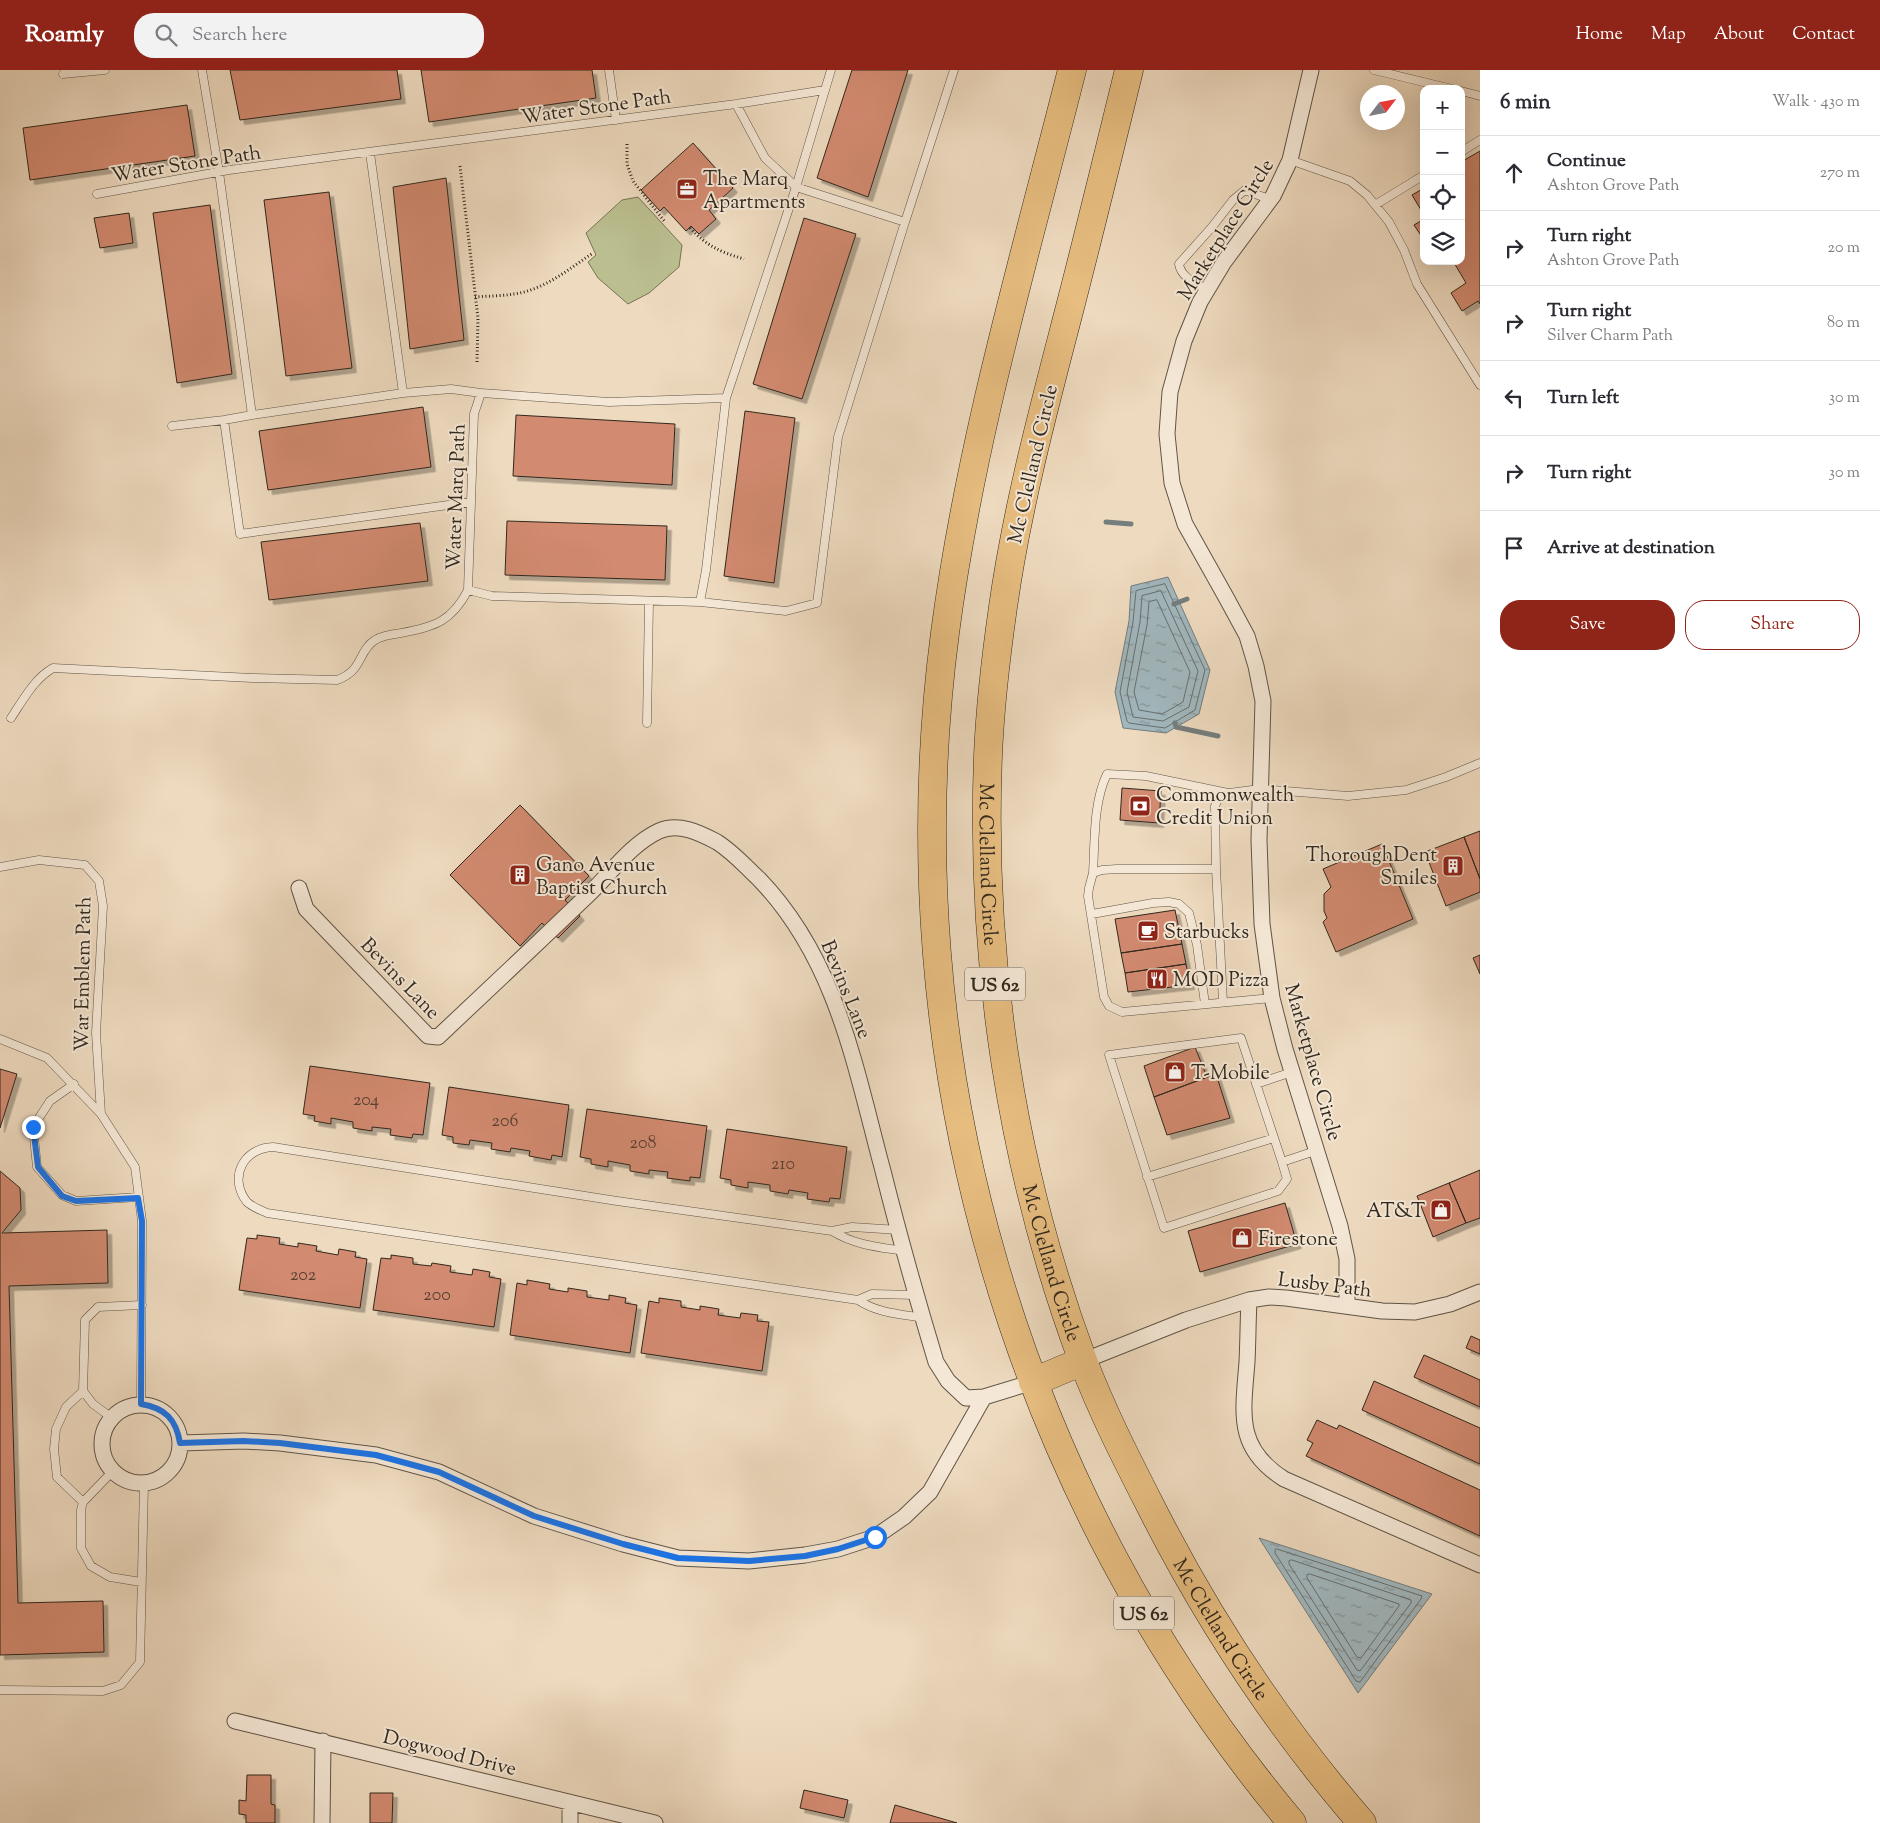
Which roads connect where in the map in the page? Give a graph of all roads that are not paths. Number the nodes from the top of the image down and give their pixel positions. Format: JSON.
{"nodes":[{"id":1,"x":105,"y":70,"type":"edge"},
{"id":2,"x":202,"y":70,"type":"edge"},
{"id":3,"x":609,"y":70,"type":"edge"},
{"id":4,"x":832,"y":70,"type":"edge"},
{"id":5,"x":954,"y":70,"type":"edge"},
{"id":6,"x":1072,"y":70,"type":"edge"},
{"id":7,"x":1129,"y":70,"type":"edge"},
{"id":8,"x":1311,"y":70,"type":"edge"},
{"id":9,"x":1379,"y":71,"type":"edge"},
{"id":10,"x":63,"y":74,"type":"dead end"},
{"id":11,"x":1436,"y":85,"type":"edge"},
{"id":12,"x":825,"y":90,"type":"junction"},
{"id":13,"x":1465,"y":92,"type":"edge"},
{"id":14,"x":1480,"y":96,"type":"edge"},
{"id":15,"x":736,"y":104,"type":"junction"},
{"id":16,"x":616,"y":120,"type":"junction"},
{"id":17,"x":1480,"y":140,"type":"edge"},
{"id":18,"x":1465,"y":149,"type":"edge"},
{"id":19,"x":370,"y":153,"type":"junction"},
{"id":20,"x":1290,"y":160,"type":"junction"},
{"id":21,"x":219,"y":172,"type":"junction"},
{"id":22,"x":1420,"y":177,"type":"edge"},
{"id":23,"x":796,"y":187,"type":"junction"},
{"id":24,"x":97,"y":194,"type":"dead end"},
{"id":25,"x":1270,"y":200,"type":"junction"},
{"id":26,"x":1375,"y":205,"type":"junction"},
{"id":27,"x":905,"y":222,"type":"junction"},
{"id":28,"x":1208,"y":290,"type":"junction"},
{"id":29,"x":1480,"y":384,"type":"edge"},
{"id":30,"x":481,"y":393,"type":"junction"},
{"id":31,"x":403,"y":394,"type":"junction"},
{"id":32,"x":726,"y":398,"type":"junction"},
{"id":33,"x":252,"y":415,"type":"junction"},
{"id":34,"x":224,"y":420,"type":"junction"},
{"id":35,"x":172,"y":426,"type":"dead end"},
{"id":36,"x":470,"y":502,"type":"junction"},
{"id":37,"x":468,"y":590,"type":"junction"},
{"id":38,"x":649,"y":601,"type":"junction"},
{"id":39,"x":700,"y":602,"type":"junction"},
{"id":40,"x":11,"y":718,"type":"dead end"},
{"id":41,"x":648,"y":723,"type":"dead end"},
{"id":42,"x":1480,"y":763,"type":"edge"},
{"id":43,"x":1260,"y":789,"type":"junction"},
{"id":44,"x":1229,"y":794,"type":"junction"},
{"id":45,"x":0,"y":866,"type":"edge"},
{"id":46,"x":1216,"y":869,"type":"junction"},
{"id":47,"x":1093,"y":873,"type":"junction"},
{"id":48,"x":299,"y":888,"type":"dead end"},
{"id":49,"x":1092,"y":914,"type":"junction"},
{"id":50,"x":1272,"y":998,"type":"junction"},
{"id":51,"x":1223,"y":1002,"type":"junction"},
{"id":52,"x":1205,"y":1004,"type":"junction"},
{"id":53,"x":0,"y":1039,"type":"edge"},
{"id":54,"x":1292,"y":1072,"type":"junction"},
{"id":55,"x":74,"y":1084,"type":"junction"},
{"id":56,"x":1256,"y":1084,"type":"junction"},
{"id":57,"x":101,"y":1114,"type":"junction"},
{"id":58,"x":1274,"y":1138,"type":"junction"},
{"id":59,"x":1318,"y":1150,"type":"junction"},
{"id":60,"x":1282,"y":1162,"type":"junction"},
{"id":61,"x":1147,"y":1177,"type":"junction"},
{"id":62,"x":138,"y":1198,"type":"junction"},
{"id":63,"x":898,"y":1230,"type":"junction"},
{"id":64,"x":832,"y":1231,"type":"junction"},
{"id":65,"x":904,"y":1251,"type":"junction"},
{"id":66,"x":1480,"y":1292,"type":"edge"},
{"id":67,"x":917,"y":1295,"type":"junction"},
{"id":68,"x":858,"y":1300,"type":"junction"},
{"id":69,"x":1249,"y":1300,"type":"junction"},
{"id":70,"x":142,"y":1305,"type":"junction"},
{"id":71,"x":1347,"y":1306,"type":"junction"},
{"id":72,"x":923,"y":1318,"type":"junction"},
{"id":73,"x":1083,"y":1361,"type":"junction"},
{"id":74,"x":1033,"y":1382,"type":"junction"},
{"id":75,"x":83,"y":1391,"type":"junction"},
{"id":76,"x":984,"y":1396,"type":"junction"},
{"id":77,"x":141,"y":1404,"type":"junction"},
{"id":78,"x":112,"y":1418,"type":"junction"},
{"id":79,"x":180,"y":1443,"type":"junction"},
{"id":80,"x":112,"y":1472,"type":"junction"},
{"id":81,"x":144,"y":1483,"type":"junction"},
{"id":82,"x":83,"y":1502,"type":"junction"},
{"id":83,"x":1480,"y":1564,"type":"edge"},
{"id":84,"x":141,"y":1582,"type":"junction"},
{"id":85,"x":0,"y":1690,"type":"edge"},
{"id":86,"x":235,"y":1721,"type":"dead end"},
{"id":87,"x":323,"y":1741,"type":"junction"},
{"id":88,"x":570,"y":1803,"type":"junction"},
{"id":89,"x":322,"y":1823,"type":"edge"},
{"id":90,"x":570,"y":1823,"type":"edge"},
{"id":91,"x":655,"y":1823,"type":"edge"},
{"id":92,"x":1292,"y":1823,"type":"edge"},
{"id":93,"x":1362,"y":1823,"type":"edge"}],
"edges":[{"from":1,"to":10,"type":"lane"},
{"from":2,"to":21,"type":"lane"},
{"from":3,"to":16,"type":"lane"},
{"from":4,"to":12,"type":"lane"},
{"from":5,"to":27,"type":"lane"},
{"from":6,"to":74,"type":"highway","number":"US 62"},
{"from":7,"to":73,"type":"highway","name":"Mc Clelland Circle","number":"US 62"},
{"from":8,"to":20,"type":"street","name":"Marketplace Circle"},
{"from":9,"to":11,"type":"lane"},
{"from":12,"to":15,"type":"lane","name":"Water Stone Path"},
{"from":12,"to":23,"type":"lane"},
{"from":13,"to":14,"type":"lane"},
{"from":15,"to":16,"type":"lane","name":"Water Stone Path"},
{"from":15,"to":23,"type":"lane"},
{"from":16,"to":19,"type":"lane","name":"Water Stone Path"},
{"from":17,"to":18,"type":"lane"},
{"from":19,"to":21,"type":"lane","name":"Water Stone Path"},
{"from":19,"to":31,"type":"lane"},
{"from":20,"to":25,"type":"street","name":"Marketplace Circle"},
{"from":20,"to":26,"type":"lane"},
{"from":21,"to":24,"type":"lane","name":"Water Stone Path"},
{"from":21,"to":33,"type":"lane"},
{"from":22,"to":26,"type":"lane"},
{"from":23,"to":27,"type":"lane"},
{"from":23,"to":32,"type":"lane"},
{"from":25,"to":28,"type":"street","name":"Marketplace Circle"},
{"from":25,"to":28,"type":"lane"},
{"from":26,"to":29,"type":"lane"},
{"from":27,"to":39,"type":"lane","name":"Water Marq Path"},
{"from":28,"to":43,"type":"street","name":"Marketplace Circle"},
{"from":30,"to":31,"type":"lane"},
{"from":30,"to":32,"type":"lane"},
{"from":30,"to":36,"type":"lane","name":"Water Marq Path"},
{"from":31,"to":33,"type":"lane"},
{"from":32,"to":39,"type":"lane"},
{"from":33,"to":34,"type":"lane"},
{"from":34,"to":35,"type":"lane"},
{"from":34,"to":36,"type":"lane"},
{"from":36,"to":37,"type":"lane","name":"Water Marq Path"},
{"from":37,"to":38,"type":"lane","name":"Water Marq Path"},
{"from":37,"to":40,"type":"lane"},
{"from":38,"to":39,"type":"lane","name":"Water Marq Path"},
{"from":38,"to":41,"type":"lane"},
{"from":42,"to":43,"type":"lane"},
{"from":43,"to":44,"type":"lane"},
{"from":43,"to":50,"type":"street","name":"Marketplace Circle"},
{"from":44,"to":46,"type":"lane"},
{"from":44,"to":47,"type":"lane"},
{"from":45,"to":57,"type":"lane","name":"War Emblem Path"},
{"from":46,"to":47,"type":"lane"},
{"from":46,"to":51,"type":"lane"},
{"from":47,"to":49,"type":"lane"},
{"from":48,"to":63,"type":"street","name":"Bevins Lane"},
{"from":49,"to":52,"type":"lane"},
{"from":49,"to":52,"type":"lane"},
{"from":50,"to":51,"type":"lane"},
{"from":50,"to":54,"type":"street","name":"Marketplace Circle"},
{"from":51,"to":52,"type":"lane"},
{"from":53,"to":55,"type":"lane"},
{"from":54,"to":56,"type":"lane"},
{"from":54,"to":59,"type":"street","name":"Marketplace Circle"},
{"from":55,"to":57,"type":"lane"},
{"from":55,"to":62,"type":"lane"},
{"from":56,"to":58,"type":"lane"},
{"from":56,"to":61,"type":"lane"},
{"from":57,"to":62,"type":"lane"},
{"from":58,"to":60,"type":"lane"},
{"from":58,"to":61,"type":"lane"},
{"from":59,"to":60,"type":"lane"},
{"from":59,"to":71,"type":"street","name":"Marketplace Circle"},
{"from":60,"to":61,"type":"lane"},
{"from":62,"to":70,"type":"lane"},
{"from":63,"to":64,"type":"lane"},
{"from":63,"to":65,"type":"street","name":"Bevins Lane"},
{"from":64,"to":65,"type":"lane"},
{"from":64,"to":68,"type":"lane"},
{"from":65,"to":67,"type":"street","name":"Bevins Lane"},
{"from":66,"to":71,"type":"street","name":"Lusby Path"},
{"from":67,"to":68,"type":"lane"},
{"from":67,"to":72,"type":"street","name":"Bevins Lane"},
{"from":68,"to":72,"type":"lane"},
{"from":69,"to":71,"type":"street","name":"Lusby Path"},
{"from":69,"to":73,"type":"street","name":"Lusby Path"},
{"from":69,"to":83,"type":"street"},
{"from":70,"to":75,"type":"lane"},
{"from":70,"to":77,"type":"lane"},
{"from":72,"to":76,"type":"street","name":"Bevins Lane"},
{"from":73,"to":74,"type":"highway"},
{"from":73,"to":93,"type":"highway","name":"Mc Clelland Circle","number":"US 62"},
{"from":74,"to":76,"type":"street","name":"Bevins Lane"},
{"from":74,"to":92,"type":"highway","number":"US 62"},
{"from":75,"to":78,"type":"lane"},
{"from":75,"to":82,"type":"lane"},
{"from":76,"to":79,"type":"street"},
{"from":77,"to":78,"type":"street"},
{"from":77,"to":79,"type":"street"},
{"from":78,"to":80,"type":"street"},
{"from":79,"to":81,"type":"street"},
{"from":80,"to":81,"type":"street"},
{"from":80,"to":82,"type":"lane"},
{"from":81,"to":84,"type":"lane"},
{"from":82,"to":84,"type":"lane"},
{"from":84,"to":85,"type":"lane"},
{"from":86,"to":87,"type":"street","name":"Dogwood Drive"},
{"from":87,"to":88,"type":"street","name":"Dogwood Drive"},
{"from":87,"to":89,"type":"street"},
{"from":88,"to":90,"type":"street"},
{"from":88,"to":91,"type":"street","name":"Dogwood Drive"}]}
